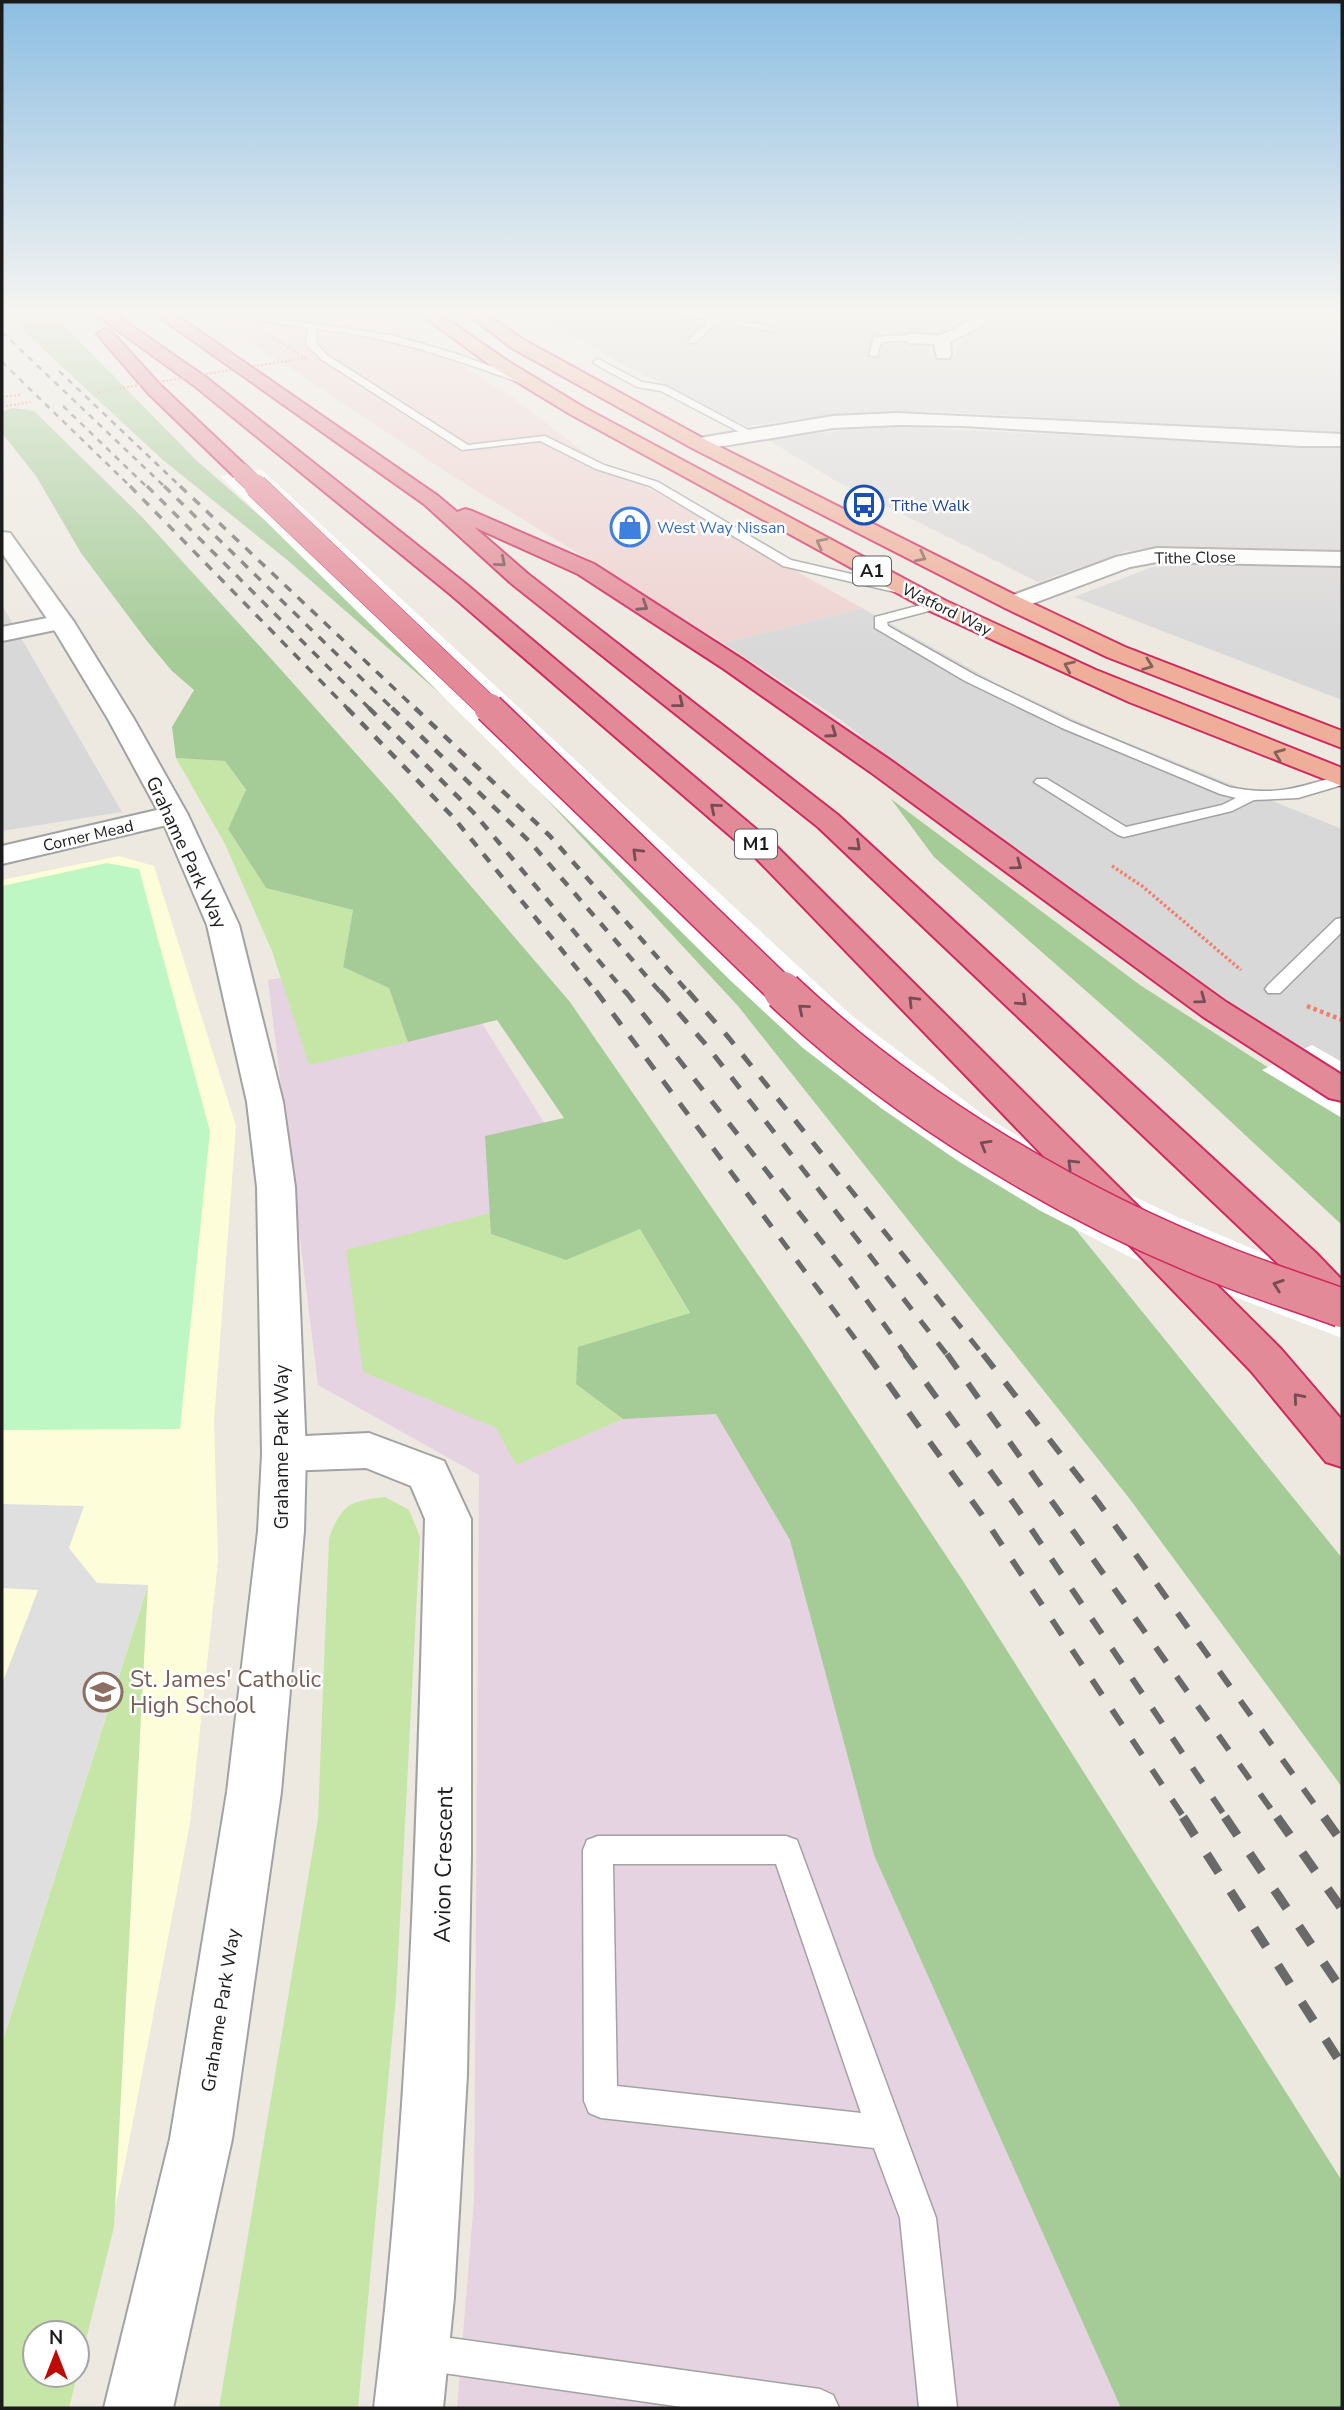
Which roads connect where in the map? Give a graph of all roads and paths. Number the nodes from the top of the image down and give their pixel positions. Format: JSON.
{"nodes":[{"id":1,"x":192,"y":425,"type":"edge"},
{"id":2,"x":255,"y":425,"type":"edge"},
{"id":3,"x":324,"y":425,"type":"edge"},
{"id":4,"x":432,"y":425,"type":"edge"},
{"id":5,"x":606,"y":425,"type":"edge"},
{"id":6,"x":665,"y":425,"type":"edge"},
{"id":7,"x":735,"y":425,"type":"edge"},
{"id":8,"x":809,"y":425,"type":"edge"},
{"id":9,"x":1055,"y":425,"type":"edge"},
{"id":10,"x":751,"y":434,"type":"junction"},
{"id":11,"x":1342,"y":440,"type":"edge"},
{"id":12,"x":699,"y":444,"type":"junction"},
{"id":13,"x":431,"y":500,"type":"junction"},
{"id":14,"x":2,"y":538,"type":"edge"},
{"id":15,"x":1342,"y":559,"type":"edge"},
{"id":16,"x":913,"y":593,"type":"junction"},
{"id":17,"x":1013,"y":603,"type":"junction"},
{"id":18,"x":936,"y":605,"type":"junction"},
{"id":19,"x":62,"y":622,"type":"junction"},
{"id":20,"x":2,"y":634,"type":"edge"},
{"id":21,"x":1342,"y":740,"type":"edge"},
{"id":22,"x":1342,"y":779,"type":"edge"},
{"id":23,"x":1042,"y":782,"type":"dead end"},
{"id":24,"x":1249,"y":797,"type":"junction"},
{"id":25,"x":174,"y":814,"type":"junction"},
{"id":26,"x":2,"y":855,"type":"edge"},
{"id":27,"x":1105,"y":861,"type":"dead end"},
{"id":28,"x":1342,"y":923,"type":"edge"},
{"id":29,"x":1274,"y":989,"type":"joint"},
{"id":30,"x":1342,"y":1090,"type":"edge"},
{"id":31,"x":1342,"y":1306,"type":"edge"},
{"id":32,"x":1342,"y":1450,"type":"edge"},
{"id":33,"x":284,"y":1454,"type":"junction"},
{"id":34,"x":885,"y":2132,"type":"junction"},
{"id":35,"x":416,"y":2351,"type":"junction"},
{"id":36,"x":139,"y":2408,"type":"edge"},
{"id":37,"x":409,"y":2408,"type":"edge"},
{"id":38,"x":820,"y":2408,"type":"edge"},
{"id":39,"x":938,"y":2408,"type":"edge"}],
"edges":[{"from":31,"to":1,"type":"highway","one_way":true,"bridge":true},
{"from":32,"to":2,"type":"highway","number":"M1","one_way":true},
{"from":3,"to":13,"type":"highway"},
{"from":4,"to":16,"type":"lane"},
{"from":16,"to":5,"type":"highway","name":"Watford Way","number":"A1","one_way":true},
{"from":6,"to":12,"type":"highway","name":"Watford Way","number":"A1"},
{"from":7,"to":10,"type":"lane"},
{"from":8,"to":10,"type":"street"},
{"from":9,"to":11,"type":"street"},
{"from":10,"to":12,"type":"street"},
{"from":12,"to":17,"type":"highway","name":"Watford Way","number":"A1","one_way":true},
{"from":13,"to":30,"type":"highway","one_way":true},
{"from":13,"to":31,"type":"highway","one_way":true},
{"from":14,"to":19,"type":"street","name":"Grahame Park Way"},
{"from":15,"to":17,"type":"street","name":"Tithe Close"},
{"from":16,"to":18,"type":"highway","name":"Watford Way","number":"A1"},
{"from":17,"to":21,"type":"highway","name":"Watford Way","number":"A1","one_way":true},
{"from":22,"to":18,"type":"highway","name":"Watford Way","number":"A1","one_way":true},
{"from":18,"to":24,"type":"lane"},
{"from":19,"to":20,"type":"street"},
{"from":19,"to":25,"type":"street","name":"Grahame Park Way"},
{"from":22,"to":24,"type":"lane"},
{"from":23,"to":24,"type":"lane"},
{"from":25,"to":26,"type":"street","name":"Corner Mead"},
{"from":25,"to":33,"type":"street","name":"Grahame Park Way"},
{"from":27,"to":29,"type":"path"},
{"from":28,"to":29,"type":"lane"},
{"from":33,"to":35,"type":"street","name":"Avion Crescent"},
{"from":33,"to":36,"type":"street","name":"Grahame Park Way"},
{"from":34,"to":34,"type":"lane"},
{"from":34,"to":39,"type":"lane"},
{"from":35,"to":37,"type":"street","name":"Avion Crescent"},
{"from":35,"to":38,"type":"lane"}]}
